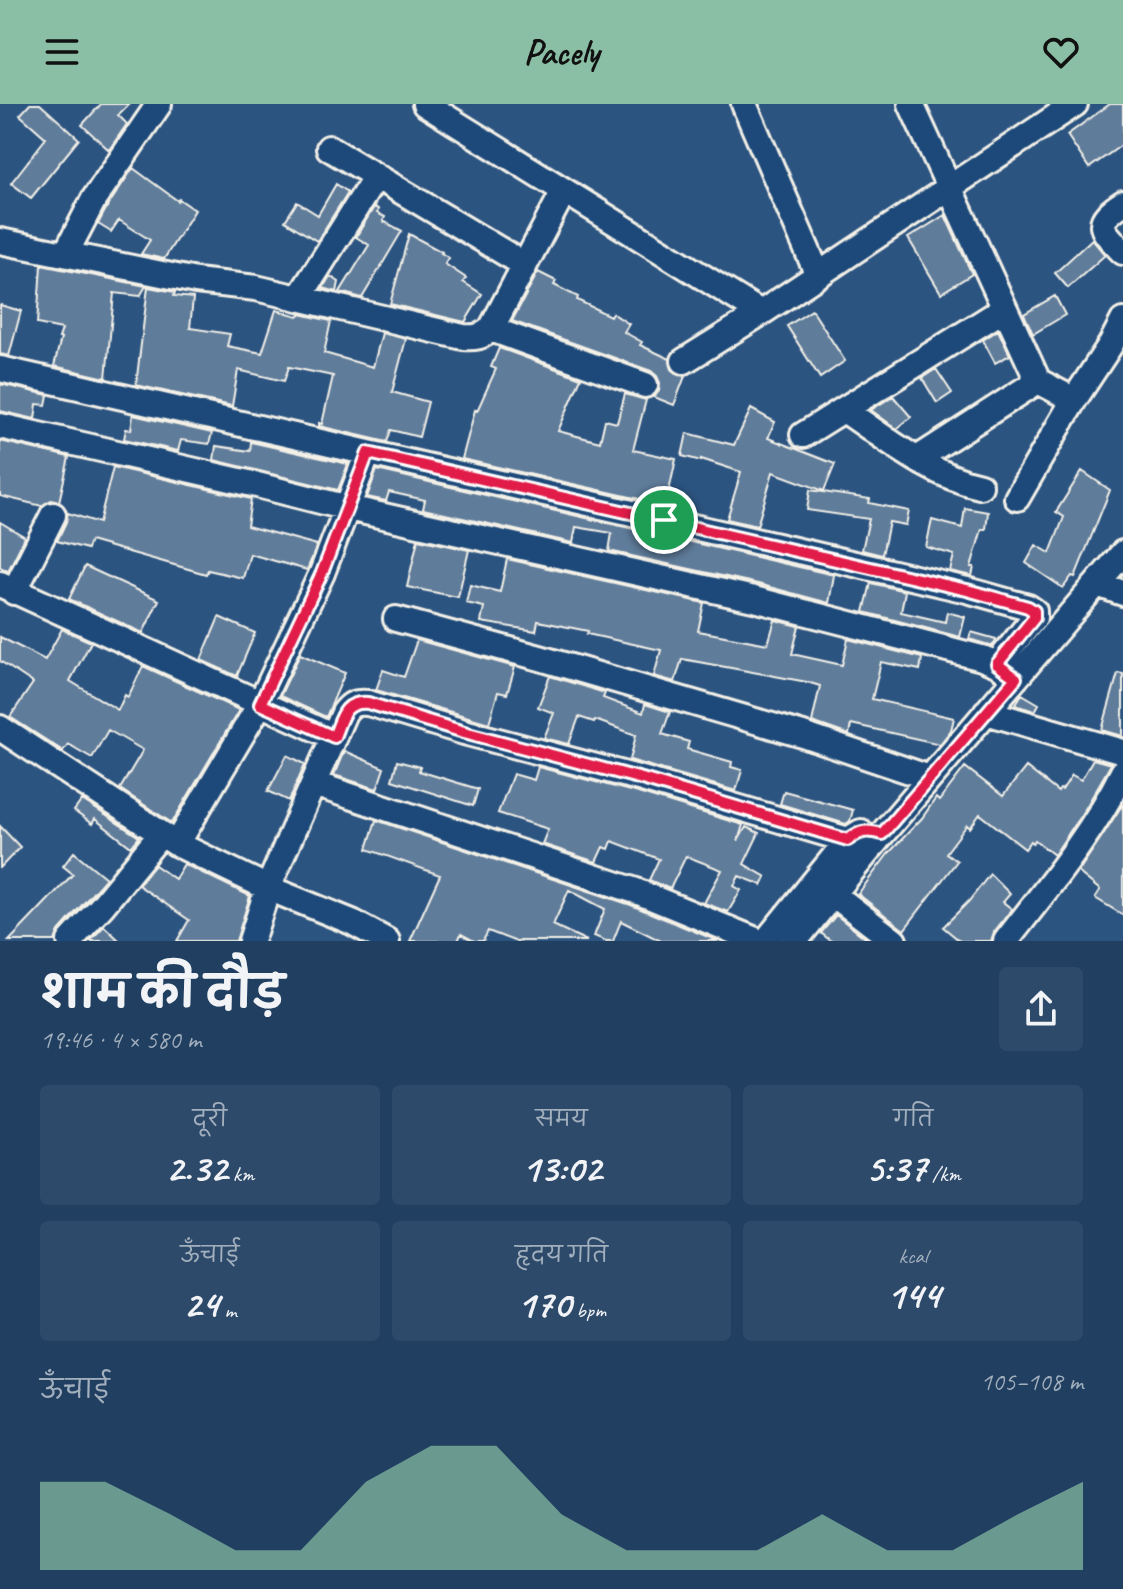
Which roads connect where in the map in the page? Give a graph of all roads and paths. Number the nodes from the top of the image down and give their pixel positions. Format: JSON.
{"nodes":[{"id":1,"x":159,"y":104,"type":"edge"},
{"id":2,"x":425,"y":104,"type":"edge"},
{"id":3,"x":744,"y":104,"type":"edge"},
{"id":4,"x":911,"y":104,"type":"edge"},
{"id":5,"x":1075,"y":104,"type":"edge"},
{"id":6,"x":329,"y":148,"type":"dead end"},
{"id":7,"x":376,"y":176,"type":"junction"},
{"id":8,"x":949,"y":187,"type":"junction"},
{"id":9,"x":564,"y":191,"type":"junction"},
{"id":10,"x":1123,"y":203,"type":"edge"},
{"id":11,"x":0,"y":241,"type":"edge"},
{"id":12,"x":1123,"y":252,"type":"edge"},
{"id":13,"x":66,"y":253,"type":"junction"},
{"id":14,"x":525,"y":265,"type":"junction"},
{"id":15,"x":818,"y":275,"type":"junction"},
{"id":16,"x":299,"y":298,"type":"junction"},
{"id":17,"x":1004,"y":309,"type":"junction"},
{"id":18,"x":761,"y":313,"type":"junction"},
{"id":19,"x":1123,"y":321,"type":"edge"},
{"id":20,"x":491,"y":329,"type":"junction"},
{"id":21,"x":684,"y":361,"type":"dead end"},
{"id":22,"x":0,"y":369,"type":"edge"},
{"id":23,"x":1038,"y":381,"type":"junction"},
{"id":24,"x":645,"y":385,"type":"dead end"},
{"id":25,"x":1074,"y":400,"type":"junction"},
{"id":26,"x":844,"y":410,"type":"junction"},
{"id":27,"x":0,"y":426,"type":"edge"},
{"id":28,"x":803,"y":435,"type":"dead end"},
{"id":29,"x":368,"y":453,"type":"junction"},
{"id":30,"x":917,"y":459,"type":"junction"},
{"id":31,"x":980,"y":486,"type":"dead end"},
{"id":32,"x":1017,"y":498,"type":"dead end"},
{"id":33,"x":348,"y":508,"type":"junction"},
{"id":34,"x":53,"y":515,"type":"dead end"},
{"id":35,"x":1123,"y":553,"type":"edge"},
{"id":36,"x":1097,"y":584,"type":"junction"},
{"id":37,"x":7,"y":588,"type":"edge"},
{"id":38,"x":1123,"y":593,"type":"edge"},
{"id":39,"x":396,"y":619,"type":"dead end"},
{"id":40,"x":1006,"y":671,"type":"junction"},
{"id":41,"x":260,"y":704,"type":"junction"},
{"id":42,"x":986,"y":712,"type":"junction"},
{"id":43,"x":0,"y":728,"type":"edge"},
{"id":44,"x":334,"y":737,"type":"junction"},
{"id":45,"x":1123,"y":752,"type":"edge"},
{"id":46,"x":1123,"y":772,"type":"edge"},
{"id":47,"x":930,"y":778,"type":"junction"},
{"id":48,"x":314,"y":784,"type":"junction"},
{"id":49,"x":882,"y":834,"type":"junction"},
{"id":50,"x":169,"y":839,"type":"junction"},
{"id":51,"x":848,"y":840,"type":"junction"},
{"id":52,"x":268,"y":888,"type":"junction"},
{"id":53,"x":833,"y":894,"type":"junction"},
{"id":54,"x":70,"y":941,"type":"edge"},
{"id":55,"x":251,"y":941,"type":"edge"},
{"id":56,"x":387,"y":941,"type":"edge"},
{"id":57,"x":758,"y":941,"type":"edge"},
{"id":58,"x":766,"y":941,"type":"edge"},
{"id":59,"x":795,"y":941,"type":"edge"},
{"id":60,"x":894,"y":941,"type":"edge"},
{"id":61,"x":1006,"y":941,"type":"edge"}],
"edges":[{"from":1,"to":13,"type":"street"},
{"from":2,"to":9,"type":"street"},
{"from":3,"to":15,"type":"street"},
{"from":4,"to":8,"type":"street"},
{"from":5,"to":8,"type":"street"},
{"from":6,"to":7,"type":"street"},
{"from":7,"to":14,"type":"street"},
{"from":7,"to":16,"type":"street"},
{"from":8,"to":15,"type":"street"},
{"from":8,"to":17,"type":"street"},
{"from":9,"to":14,"type":"street"},
{"from":9,"to":18,"type":"street"},
{"from":10,"to":12,"type":"street"},
{"from":11,"to":13,"type":"street"},
{"from":13,"to":16,"type":"street"},
{"from":14,"to":20,"type":"street"},
{"from":15,"to":18,"type":"street"},
{"from":16,"to":20,"type":"street"},
{"from":17,"to":23,"type":"street"},
{"from":17,"to":26,"type":"street"},
{"from":18,"to":21,"type":"street"},
{"from":19,"to":25,"type":"street"},
{"from":20,"to":24,"type":"street"},
{"from":22,"to":29,"type":"street"},
{"from":23,"to":25,"type":"street"},
{"from":23,"to":30,"type":"street"},
{"from":25,"to":32,"type":"street"},
{"from":26,"to":28,"type":"street"},
{"from":26,"to":30,"type":"street"},
{"from":27,"to":33,"type":"street"},
{"from":29,"to":33,"type":"street"},
{"from":29,"to":40,"type":"street"},
{"from":30,"to":31,"type":"street"},
{"from":33,"to":40,"type":"street"},
{"from":33,"to":41,"type":"street"},
{"from":34,"to":37,"type":"street"},
{"from":35,"to":36,"type":"street"},
{"from":36,"to":38,"type":"street"},
{"from":36,"to":40,"type":"street"},
{"from":37,"to":41,"type":"street"},
{"from":39,"to":47,"type":"street"},
{"from":40,"to":42,"type":"street"},
{"from":41,"to":44,"type":"street"},
{"from":41,"to":50,"type":"street"},
{"from":42,"to":45,"type":"street"},
{"from":42,"to":47,"type":"street"},
{"from":43,"to":50,"type":"street"},
{"from":44,"to":48,"type":"street"},
{"from":44,"to":51,"type":"street"},
{"from":46,"to":61,"type":"street"},
{"from":47,"to":49,"type":"street"},
{"from":48,"to":52,"type":"street"},
{"from":48,"to":57,"type":"street"},
{"from":49,"to":51,"type":"street"},
{"from":49,"to":53,"type":"street"},
{"from":50,"to":52,"type":"street"},
{"from":50,"to":54,"type":"street"},
{"from":51,"to":58,"type":"street"},
{"from":52,"to":55,"type":"street"},
{"from":52,"to":56,"type":"street"},
{"from":53,"to":59,"type":"street"},
{"from":53,"to":60,"type":"street"}]}
